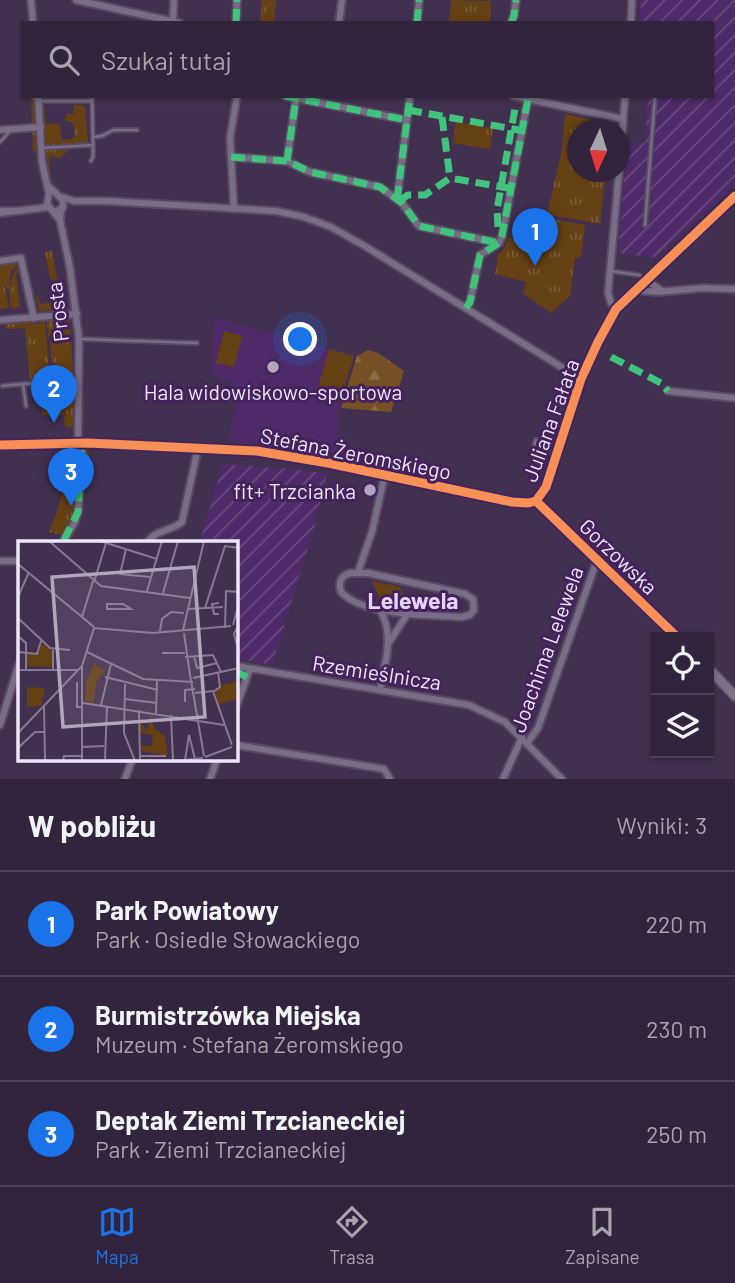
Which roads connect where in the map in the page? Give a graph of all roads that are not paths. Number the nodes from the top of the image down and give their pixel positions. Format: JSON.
{"nodes":[{"id":1,"x":31,"y":0,"type":"edge"},
{"id":2,"x":76,"y":0,"type":"edge"},
{"id":3,"x":174,"y":0,"type":"edge"},
{"id":4,"x":237,"y":0,"type":"edge"},
{"id":5,"x":342,"y":0,"type":"edge"},
{"id":6,"x":419,"y":0,"type":"edge"},
{"id":7,"x":516,"y":0,"type":"edge"},
{"id":8,"x":632,"y":0,"type":"edge"},
{"id":9,"x":338,"y":20,"type":"edge"},
{"id":10,"x":33,"y":21,"type":"edge"},
{"id":11,"x":172,"y":21,"type":"edge"},
{"id":12,"x":177,"y":21,"type":"edge"},
{"id":13,"x":236,"y":21,"type":"edge"},
{"id":14,"x":417,"y":21,"type":"edge"},
{"id":15,"x":512,"y":21,"type":"edge"},
{"id":16,"x":631,"y":21,"type":"edge"},
{"id":17,"x":61,"y":98,"type":"edge"},
{"id":18,"x":237,"y":98,"type":"edge"},
{"id":19,"x":296,"y":98,"type":"joint"},
{"id":20,"x":410,"y":98,"type":"edge"},
{"id":21,"x":523,"y":98,"type":"edge"},
{"id":22,"x":625,"y":98,"type":"edge"},
{"id":23,"x":655,"y":98,"type":"edge"},
{"id":24,"x":38,"y":99,"type":"edge"},
{"id":25,"x":92,"y":99,"type":"edge"},
{"id":26,"x":528,"y":99,"type":"junction"},
{"id":27,"x":623,"y":119,"type":"joint"},
{"id":28,"x":407,"y":120,"type":"junction"},
{"id":29,"x":41,"y":127,"type":"junction"},
{"id":30,"x":0,"y":130,"type":"edge"},
{"id":31,"x":11,"y":130,"type":"junction"},
{"id":32,"x":137,"y":130,"type":"dead end"},
{"id":33,"x":93,"y":137,"type":"junction"},
{"id":34,"x":0,"y":142,"type":"edge"},
{"id":35,"x":93,"y":145,"type":"junction"},
{"id":36,"x":41,"y":148,"type":"junction"},
{"id":37,"x":231,"y":157,"type":"junction"},
{"id":38,"x":91,"y":161,"type":"dead end"},
{"id":39,"x":287,"y":161,"type":"junction"},
{"id":40,"x":618,"y":182,"type":"edge"},
{"id":41,"x":48,"y":185,"type":"junction"},
{"id":42,"x":60,"y":196,"type":"junction"},
{"id":43,"x":735,"y":197,"type":"edge"},
{"id":44,"x":49,"y":198,"type":"junction"},
{"id":45,"x":397,"y":200,"type":"junction"},
{"id":46,"x":74,"y":201,"type":"junction"},
{"id":47,"x":57,"y":208,"type":"junction"},
{"id":48,"x":234,"y":209,"type":"junction"},
{"id":49,"x":0,"y":211,"type":"edge"},
{"id":50,"x":645,"y":225,"type":"dead end"},
{"id":51,"x":499,"y":243,"type":"junction"},
{"id":52,"x":0,"y":261,"type":"edge"},
{"id":53,"x":610,"y":271,"type":"junction"},
{"id":54,"x":645,"y":279,"type":"junction"},
{"id":55,"x":635,"y":289,"type":"junction"},
{"id":56,"x":735,"y":289,"type":"edge"},
{"id":57,"x":662,"y":291,"type":"junction"},
{"id":58,"x":466,"y":308,"type":"junction"},
{"id":59,"x":616,"y":309,"type":"junction"},
{"id":60,"x":77,"y":314,"type":"junction"},
{"id":61,"x":34,"y":318,"type":"junction"},
{"id":62,"x":0,"y":320,"type":"edge"},
{"id":63,"x":79,"y":339,"type":"junction"},
{"id":64,"x":197,"y":343,"type":"dead end"},
{"id":65,"x":80,"y":379,"type":"junction"},
{"id":66,"x":581,"y":379,"type":"junction"},
{"id":67,"x":23,"y":384,"type":"junction"},
{"id":68,"x":2,"y":386,"type":"dead end"},
{"id":69,"x":668,"y":391,"type":"dead end"},
{"id":70,"x":735,"y":398,"type":"edge"},
{"id":71,"x":26,"y":406,"type":"dead end"},
{"id":72,"x":80,"y":443,"type":"junction"},
{"id":73,"x":0,"y":445,"type":"edge"},
{"id":74,"x":198,"y":448,"type":"junction"},
{"id":75,"x":385,"y":474,"type":"junction"},
{"id":76,"x":536,"y":501,"type":"junction"},
{"id":77,"x":66,"y":541,"type":"edge"},
{"id":78,"x":148,"y":541,"type":"edge"},
{"id":79,"x":597,"y":559,"type":"junction"},
{"id":80,"x":0,"y":561,"type":"edge"},
{"id":81,"x":18,"y":561,"type":"edge"},
{"id":82,"x":358,"y":572,"type":"junction"},
{"id":83,"x":380,"y":610,"type":"junction"},
{"id":84,"x":408,"y":613,"type":"junction"},
{"id":85,"x":672,"y":632,"type":"edge"},
{"id":86,"x":389,"y":641,"type":"junction"},
{"id":87,"x":238,"y":666,"type":"edge"},
{"id":88,"x":18,"y":667,"type":"edge"},
{"id":89,"x":250,"y":669,"type":"junction"},
{"id":90,"x":714,"y":674,"type":"edge"},
{"id":91,"x":380,"y":690,"type":"junction"},
{"id":92,"x":735,"y":696,"type":"edge"},
{"id":93,"x":238,"y":702,"type":"edge"},
{"id":94,"x":0,"y":725,"type":"edge"},
{"id":95,"x":525,"y":740,"type":"junction"},
{"id":96,"x":238,"y":745,"type":"edge"},
{"id":97,"x":131,"y":762,"type":"edge"},
{"id":98,"x":216,"y":762,"type":"edge"},
{"id":99,"x":125,"y":779,"type":"edge"},
{"id":100,"x":210,"y":779,"type":"edge"},
{"id":101,"x":390,"y":779,"type":"edge"},
{"id":102,"x":503,"y":779,"type":"edge"},
{"id":103,"x":562,"y":779,"type":"edge"}],
"edges":[{"from":1,"to":10,"type":"street"},
{"from":2,"to":11,"type":"street"},
{"from":3,"to":12,"type":"street"},
{"from":4,"to":13,"type":"street"},
{"from":5,"to":9,"type":"street"},
{"from":6,"to":14,"type":"street"},
{"from":7,"to":15,"type":"street"},
{"from":8,"to":16,"type":"street"},
{"from":17,"to":24,"type":"lane"},
{"from":17,"to":25,"type":"lane"},
{"from":18,"to":37,"type":"street"},
{"from":19,"to":28,"type":"street"},
{"from":19,"to":39,"type":"street"},
{"from":20,"to":28,"type":"street"},
{"from":21,"to":26,"type":"street"},
{"from":22,"to":27,"type":"street"},
{"from":23,"to":50,"type":"lane"},
{"from":24,"to":29,"type":"street"},
{"from":25,"to":33,"type":"lane"},
{"from":26,"to":27,"type":"street"},
{"from":26,"to":51,"type":"street"},
{"from":28,"to":45,"type":"street"},
{"from":29,"to":31,"type":"street"},
{"from":29,"to":36,"type":"street"},
{"from":30,"to":31,"type":"street"},
{"from":31,"to":34,"type":"lane"},
{"from":32,"to":33,"type":"lane"},
{"from":33,"to":35,"type":"lane"},
{"from":35,"to":36,"type":"lane"},
{"from":35,"to":38,"type":"lane"},
{"from":36,"to":41,"type":"street"},
{"from":37,"to":39,"type":"street"},
{"from":37,"to":48,"type":"street"},
{"from":39,"to":45,"type":"street"},
{"from":40,"to":53,"type":"street"},
{"from":41,"to":42,"type":"street"},
{"from":41,"to":44,"type":"street"},
{"from":42,"to":44,"type":"street"},
{"from":42,"to":46,"type":"street"},
{"from":42,"to":47,"type":"street"},
{"from":43,"to":54,"type":"main road","name":"Juliana Fałata"},
{"from":44,"to":47,"type":"street"},
{"from":45,"to":51,"type":"street"},
{"from":46,"to":47,"type":"street"},
{"from":46,"to":48,"type":"street"},
{"from":47,"to":49,"type":"street"},
{"from":47,"to":60,"type":"street","name":"Prosta"},
{"from":48,"to":58,"type":"street"},
{"from":51,"to":58,"type":"street"},
{"from":52,"to":61,"type":"street"},
{"from":53,"to":54,"type":"lane"},
{"from":53,"to":59,"type":"street"},
{"from":54,"to":55,"type":"main road","name":"Juliana Fałata"},
{"from":54,"to":57,"type":"street"},
{"from":55,"to":57,"type":"street"},
{"from":55,"to":59,"type":"main road","name":"Juliana Fałata"},
{"from":56,"to":57,"type":"street"},
{"from":58,"to":66,"type":"street"},
{"from":59,"to":66,"type":"main road","name":"Juliana Fałata"},
{"from":60,"to":61,"type":"street"},
{"from":60,"to":63,"type":"street","name":"Prosta"},
{"from":61,"to":62,"type":"street"},
{"from":63,"to":64,"type":"lane"},
{"from":63,"to":65,"type":"street","name":"Prosta"},
{"from":65,"to":67,"type":"lane"},
{"from":65,"to":72,"type":"street","name":"Prosta"},
{"from":66,"to":76,"type":"main road","name":"Juliana Fałata"},
{"from":67,"to":68,"type":"lane"},
{"from":67,"to":71,"type":"lane"},
{"from":69,"to":70,"type":"street"},
{"from":72,"to":73,"type":"main road","name":"Stefana Żeromskiego"},
{"from":72,"to":74,"type":"main road","name":"Stefana Żeromskiego"},
{"from":72,"to":77,"type":"street","name":"Prosta"},
{"from":74,"to":75,"type":"main road","name":"Stefana Żeromskiego"},
{"from":74,"to":78,"type":"street"},
{"from":75,"to":76,"type":"main road","name":"Stefana Żeromskiego"},
{"from":75,"to":82,"type":"street"},
{"from":76,"to":79,"type":"main road","name":"Gorzowska"},
{"from":79,"to":85,"type":"main road","name":"Gorzowska"},
{"from":79,"to":95,"type":"street","name":"Joachima Lelewela"},
{"from":80,"to":81,"type":"street"},
{"from":82,"to":83,"type":"street"},
{"from":82,"to":84,"type":"street"},
{"from":83,"to":84,"type":"street"},
{"from":83,"to":86,"type":"street"},
{"from":84,"to":86,"type":"street"},
{"from":86,"to":91,"type":"street"},
{"from":87,"to":89,"type":"street","name":"Rzemieślnicza"},
{"from":88,"to":94,"type":"street"},
{"from":89,"to":91,"type":"street","name":"Rzemieślnicza"},
{"from":89,"to":93,"type":"street"},
{"from":90,"to":92,"type":"main road"},
{"from":91,"to":95,"type":"street","name":"Rzemieślnicza"},
{"from":95,"to":102,"type":"street"},
{"from":95,"to":103,"type":"street","name":"Joachima Lelewela"},
{"from":96,"to":101,"type":"street"},
{"from":97,"to":99,"type":"street"},
{"from":98,"to":100,"type":"street"}]}
